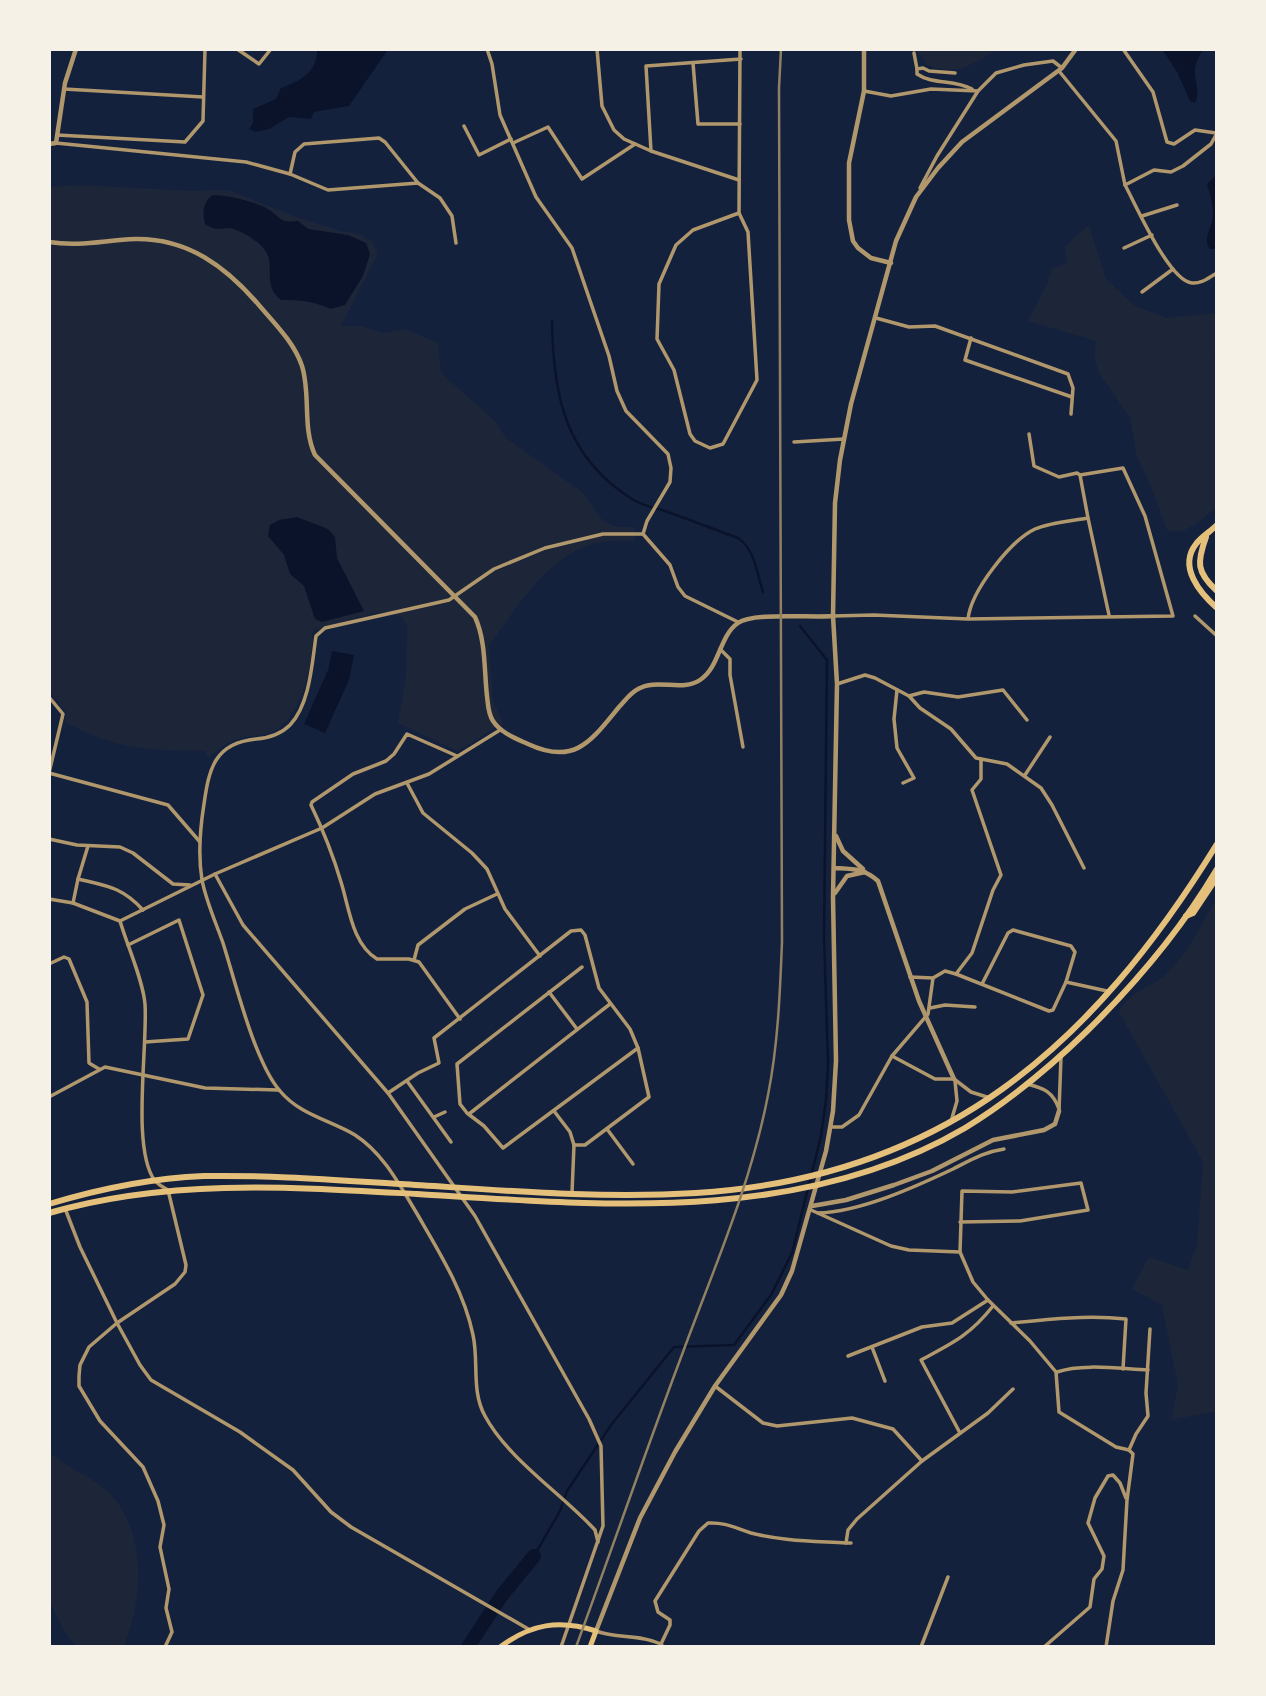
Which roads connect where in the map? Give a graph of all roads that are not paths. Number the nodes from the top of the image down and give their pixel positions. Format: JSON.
{"nodes":[{"id":1,"x":76,"y":49,"type":"edge"},
{"id":2,"x":205,"y":49,"type":"edge"},
{"id":3,"x":237,"y":49,"type":"edge"},
{"id":4,"x":271,"y":49,"type":"edge"},
{"id":5,"x":486,"y":49,"type":"edge"},
{"id":6,"x":597,"y":49,"type":"edge"},
{"id":7,"x":740,"y":49,"type":"edge"},
{"id":8,"x":864,"y":49,"type":"edge"},
{"id":9,"x":1076,"y":49,"type":"edge"},
{"id":10,"x":1123,"y":49,"type":"edge"},
{"id":11,"x":914,"y":53,"type":"dead end"},
{"id":12,"x":741,"y":59,"type":"junction"},
{"id":13,"x":693,"y":63,"type":"junction"},
{"id":14,"x":917,"y":69,"type":"junction"},
{"id":15,"x":1060,"y":69,"type":"junction"},
{"id":16,"x":955,"y":73,"type":"dead end"},
{"id":17,"x":64,"y":89,"type":"junction"},
{"id":18,"x":864,"y":91,"type":"junction"},
{"id":19,"x":976,"y":91,"type":"junction"},
{"id":20,"x":203,"y":97,"type":"junction"},
{"id":21,"x":740,"y":124,"type":"junction"},
{"id":22,"x":464,"y":126,"type":"dead end"},
{"id":23,"x":1217,"y":133,"type":"edge"},
{"id":24,"x":57,"y":135,"type":"junction"},
{"id":25,"x":512,"y":141,"type":"junction"},
{"id":26,"x":56,"y":143,"type":"junction"},
{"id":27,"x":49,"y":144,"type":"edge"},
{"id":28,"x":635,"y":144,"type":"junction"},
{"id":29,"x":651,"y":151,"type":"junction"},
{"id":30,"x":290,"y":174,"type":"junction"},
{"id":31,"x":739,"y":180,"type":"junction"},
{"id":32,"x":418,"y":183,"type":"junction"},
{"id":33,"x":1125,"y":185,"type":"junction"},
{"id":34,"x":916,"y":197,"type":"junction"},
{"id":35,"x":1178,"y":205,"type":"dead end"},
{"id":36,"x":739,"y":213,"type":"junction"},
{"id":37,"x":1142,"y":216,"type":"junction"},
{"id":38,"x":1152,"y":234,"type":"junction"},
{"id":39,"x":49,"y":243,"type":"edge"},
{"id":40,"x":456,"y":243,"type":"dead end"},
{"id":41,"x":1124,"y":248,"type":"dead end"},
{"id":42,"x":891,"y":263,"type":"junction"},
{"id":43,"x":1173,"y":270,"type":"junction"},
{"id":44,"x":1217,"y":273,"type":"edge"},
{"id":45,"x":1142,"y":292,"type":"dead end"},
{"id":46,"x":876,"y":318,"type":"junction"},
{"id":47,"x":971,"y":338,"type":"junction"},
{"id":48,"x":1072,"y":397,"type":"junction"},
{"id":49,"x":1071,"y":414,"type":"dead end"},
{"id":50,"x":1029,"y":434,"type":"dead end"},
{"id":51,"x":844,"y":439,"type":"junction"},
{"id":52,"x":794,"y":442,"type":"dead end"},
{"id":53,"x":1080,"y":475,"type":"junction"},
{"id":54,"x":1088,"y":518,"type":"junction"},
{"id":55,"x":1217,"y":525,"type":"edge"},
{"id":56,"x":643,"y":534,"type":"junction"},
{"id":57,"x":1207,"y":535,"type":"junction"},
{"id":58,"x":1217,"y":591,"type":"edge"},
{"id":59,"x":454,"y":595,"type":"junction"},
{"id":60,"x":1217,"y":608,"type":"edge"},
{"id":61,"x":833,"y":616,"type":"junction"},
{"id":62,"x":1110,"y":616,"type":"junction"},
{"id":63,"x":1195,"y":616,"type":"dead end"},
{"id":64,"x":968,"y":619,"type":"junction"},
{"id":65,"x":738,"y":622,"type":"junction"},
{"id":66,"x":1217,"y":636,"type":"edge"},
{"id":67,"x":720,"y":649,"type":"junction"},
{"id":68,"x":837,"y":684,"type":"junction"},
{"id":69,"x":897,"y":690,"type":"junction"},
{"id":70,"x":909,"y":696,"type":"junction"},
{"id":71,"x":49,"y":697,"type":"edge"},
{"id":72,"x":1027,"y":720,"type":"dead end"},
{"id":73,"x":500,"y":730,"type":"junction"},
{"id":74,"x":1050,"y":737,"type":"dead end"},
{"id":75,"x":743,"y":747,"type":"dead end"},
{"id":76,"x":457,"y":756,"type":"junction"},
{"id":77,"x":981,"y":759,"type":"junction"},
{"id":78,"x":49,"y":773,"type":"edge"},
{"id":79,"x":1025,"y":775,"type":"junction"},
{"id":80,"x":407,"y":783,"type":"junction"},
{"id":81,"x":902,"y":783,"type":"dead end"},
{"id":82,"x":322,"y":828,"type":"junction"},
{"id":83,"x":835,"y":832,"type":"junction"},
{"id":84,"x":49,"y":839,"type":"edge"},
{"id":85,"x":200,"y":842,"type":"junction"},
{"id":86,"x":1217,"y":844,"type":"edge"},
{"id":87,"x":88,"y":846,"type":"junction"},
{"id":88,"x":834,"y":868,"type":"junction"},
{"id":89,"x":1084,"y":868,"type":"dead end"},
{"id":90,"x":1217,"y":869,"type":"edge"},
{"id":91,"x":866,"y":872,"type":"junction"},
{"id":92,"x":215,"y":874,"type":"junction"},
{"id":93,"x":1217,"y":877,"type":"edge"},
{"id":94,"x":78,"y":879,"type":"junction"},
{"id":95,"x":202,"y":881,"type":"junction"},
{"id":96,"x":195,"y":885,"type":"junction"},
{"id":97,"x":497,"y":894,"type":"junction"},
{"id":98,"x":833,"y":897,"type":"junction"},
{"id":99,"x":49,"y":900,"type":"edge"},
{"id":100,"x":73,"y":903,"type":"junction"},
{"id":101,"x":142,"y":911,"type":"junction"},
{"id":102,"x":1185,"y":916,"type":"junction"},
{"id":103,"x":120,"y":921,"type":"junction"},
{"id":104,"x":128,"y":945,"type":"junction"},
{"id":105,"x":540,"y":957,"type":"junction"},
{"id":106,"x":414,"y":960,"type":"junction"},
{"id":107,"x":49,"y":964,"type":"edge"},
{"id":108,"x":583,"y":973,"type":"dead end"},
{"id":109,"x":956,"y":974,"type":"junction"},
{"id":110,"x":909,"y":977,"type":"junction"},
{"id":111,"x":933,"y":978,"type":"junction"},
{"id":112,"x":1066,"y":982,"type":"junction"},
{"id":113,"x":982,"y":984,"type":"junction"},
{"id":114,"x":548,"y":992,"type":"junction"},
{"id":115,"x":1109,"y":992,"type":"junction"},
{"id":116,"x":610,"y":1004,"type":"junction"},
{"id":117,"x":975,"y":1007,"type":"dead end"},
{"id":118,"x":930,"y":1008,"type":"junction"},
{"id":119,"x":460,"y":1018,"type":"junction"},
{"id":120,"x":578,"y":1029,"type":"junction"},
{"id":121,"x":145,"y":1042,"type":"junction"},
{"id":122,"x":638,"y":1048,"type":"junction"},
{"id":123,"x":1061,"y":1055,"type":"junction"},
{"id":124,"x":892,"y":1056,"type":"junction"},
{"id":125,"x":99,"y":1069,"type":"junction"},
{"id":126,"x":144,"y":1075,"type":"junction"},
{"id":127,"x":954,"y":1079,"type":"junction"},
{"id":128,"x":407,"y":1081,"type":"junction"},
{"id":129,"x":1027,"y":1084,"type":"junction"},
{"id":130,"x":278,"y":1090,"type":"junction"},
{"id":131,"x":388,"y":1093,"type":"junction"},
{"id":132,"x":49,"y":1097,"type":"edge"},
{"id":133,"x":992,"y":1098,"type":"junction"},
{"id":134,"x":554,"y":1111,"type":"junction"},
{"id":135,"x":1059,"y":1111,"type":"junction"},
{"id":136,"x":445,"y":1112,"type":"dead end"},
{"id":137,"x":469,"y":1114,"type":"junction"},
{"id":138,"x":433,"y":1117,"type":"junction"},
{"id":139,"x":950,"y":1123,"type":"junction"},
{"id":140,"x":831,"y":1127,"type":"junction"},
{"id":141,"x":607,"y":1129,"type":"junction"},
{"id":142,"x":451,"y":1142,"type":"dead end"},
{"id":143,"x":574,"y":1144,"type":"junction"},
{"id":144,"x":1004,"y":1149,"type":"dead end"},
{"id":145,"x":633,"y":1164,"type":"dead end"},
{"id":146,"x":155,"y":1181,"type":"junction"},
{"id":147,"x":168,"y":1190,"type":"junction"},
{"id":148,"x":572,"y":1194,"type":"junction"},
{"id":149,"x":49,"y":1203,"type":"edge"},
{"id":150,"x":811,"y":1208,"type":"junction"},
{"id":151,"x":65,"y":1209,"type":"junction"},
{"id":152,"x":49,"y":1213,"type":"edge"},
{"id":153,"x":818,"y":1213,"type":"junction"},
{"id":154,"x":960,"y":1222,"type":"junction"},
{"id":155,"x":960,"y":1252,"type":"junction"},
{"id":156,"x":988,"y":1300,"type":"junction"},
{"id":157,"x":993,"y":1306,"type":"junction"},
{"id":158,"x":117,"y":1323,"type":"junction"},
{"id":159,"x":1011,"y":1323,"type":"junction"},
{"id":160,"x":1150,"y":1329,"type":"dead end"},
{"id":161,"x":872,"y":1347,"type":"junction"},
{"id":162,"x":848,"y":1356,"type":"dead end"},
{"id":163,"x":1123,"y":1369,"type":"junction"},
{"id":164,"x":1149,"y":1370,"type":"junction"},
{"id":165,"x":1056,"y":1372,"type":"junction"},
{"id":166,"x":885,"y":1381,"type":"dead end"},
{"id":167,"x":715,"y":1386,"type":"junction"},
{"id":168,"x":1013,"y":1389,"type":"dead end"},
{"id":169,"x":960,"y":1433,"type":"junction"},
{"id":170,"x":1129,"y":1450,"type":"junction"},
{"id":171,"x":922,"y":1461,"type":"junction"},
{"id":172,"x":1127,"y":1500,"type":"junction"},
{"id":173,"x":598,"y":1542,"type":"junction"},
{"id":174,"x":948,"y":1577,"type":"dead end"},
{"id":175,"x":570,"y":1623,"type":"junction"},
{"id":176,"x":530,"y":1630,"type":"junction"},
{"id":177,"x":596,"y":1630,"type":"junction"},
{"id":178,"x":662,"y":1645,"type":"edge"},
{"id":179,"x":166,"y":1647,"type":"edge"},
{"id":180,"x":499,"y":1647,"type":"edge"},
{"id":181,"x":561,"y":1647,"type":"edge"},
{"id":182,"x":590,"y":1647,"type":"edge"},
{"id":183,"x":921,"y":1647,"type":"edge"},
{"id":184,"x":1044,"y":1647,"type":"edge"},
{"id":185,"x":1106,"y":1647,"type":"edge"}],
"edges":[{"from":1,"to":17,"type":"street"},
{"from":2,"to":20,"type":"street"},
{"from":3,"to":4,"type":"street"},
{"from":5,"to":25,"type":"street"},
{"from":6,"to":28,"type":"street"},
{"from":7,"to":12,"type":"street"},
{"from":8,"to":18,"type":"street"},
{"from":9,"to":15,"type":"street"},
{"from":10,"to":23,"type":"street"},
{"from":11,"to":14,"type":"street"},
{"from":12,"to":13,"type":"street"},
{"from":12,"to":21,"type":"street"},
{"from":13,"to":21,"type":"street"},
{"from":13,"to":29,"type":"street"},
{"from":14,"to":16,"type":"street"},
{"from":14,"to":19,"type":"street"},
{"from":15,"to":19,"type":"street"},
{"from":15,"to":33,"type":"street"},
{"from":15,"to":34,"type":"street"},
{"from":17,"to":20,"type":"street"},
{"from":17,"to":24,"type":"street"},
{"from":18,"to":19,"type":"street"},
{"from":18,"to":42,"type":"street"},
{"from":19,"to":34,"type":"street"},
{"from":20,"to":24,"type":"street"},
{"from":21,"to":31,"type":"street"},
{"from":22,"to":25,"type":"street"},
{"from":23,"to":33,"type":"street"},
{"from":24,"to":26,"type":"street"},
{"from":25,"to":28,"type":"street"},
{"from":25,"to":56,"type":"street"},
{"from":26,"to":27,"type":"street"},
{"from":26,"to":30,"type":"street"},
{"from":28,"to":29,"type":"street"},
{"from":29,"to":31,"type":"street"},
{"from":30,"to":32,"type":"street"},
{"from":30,"to":32,"type":"street"},
{"from":31,"to":36,"type":"street"},
{"from":32,"to":40,"type":"street"},
{"from":33,"to":37,"type":"street"},
{"from":34,"to":42,"type":"street"},
{"from":35,"to":37,"type":"street"},
{"from":36,"to":36,"type":"street"},
{"from":37,"to":38,"type":"street"},
{"from":38,"to":41,"type":"street"},
{"from":38,"to":43,"type":"street"},
{"from":39,"to":59,"type":"street"},
{"from":42,"to":46,"type":"street"},
{"from":43,"to":44,"type":"street"},
{"from":43,"to":45,"type":"street"},
{"from":46,"to":47,"type":"street"},
{"from":46,"to":51,"type":"street"},
{"from":47,"to":48,"type":"street"},
{"from":47,"to":48,"type":"street"},
{"from":48,"to":49,"type":"street"},
{"from":50,"to":53,"type":"street"},
{"from":51,"to":52,"type":"street"},
{"from":51,"to":61,"type":"street"},
{"from":53,"to":54,"type":"street"},
{"from":53,"to":62,"type":"street"},
{"from":54,"to":62,"type":"street"},
{"from":54,"to":64,"type":"street"},
{"from":55,"to":57,"type":"main road"},
{"from":56,"to":59,"type":"street"},
{"from":56,"to":65,"type":"street"},
{"from":57,"to":58,"type":"main road"},
{"from":57,"to":60,"type":"main road"},
{"from":59,"to":73,"type":"street"},
{"from":59,"to":85,"type":"street"},
{"from":61,"to":64,"type":"street"},
{"from":61,"to":65,"type":"street"},
{"from":61,"to":68,"type":"street"},
{"from":62,"to":64,"type":"street"},
{"from":63,"to":66,"type":"street"},
{"from":65,"to":67,"type":"street"},
{"from":67,"to":73,"type":"street"},
{"from":67,"to":75,"type":"street"},
{"from":68,"to":69,"type":"street"},
{"from":68,"to":83,"type":"street"},
{"from":69,"to":70,"type":"street"},
{"from":69,"to":81,"type":"street"},
{"from":70,"to":72,"type":"street"},
{"from":70,"to":77,"type":"street"},
{"from":71,"to":78,"type":"street"},
{"from":73,"to":76,"type":"street"},
{"from":74,"to":79,"type":"street"},
{"from":76,"to":80,"type":"street"},
{"from":76,"to":82,"type":"street"},
{"from":77,"to":79,"type":"street"},
{"from":77,"to":109,"type":"street"},
{"from":78,"to":85,"type":"street"},
{"from":79,"to":89,"type":"street"},
{"from":80,"to":82,"type":"street"},
{"from":80,"to":97,"type":"street"},
{"from":82,"to":92,"type":"street"},
{"from":82,"to":106,"type":"street"},
{"from":83,"to":88,"type":"street"},
{"from":83,"to":91,"type":"street"},
{"from":84,"to":87,"type":"street"},
{"from":85,"to":95,"type":"street"},
{"from":86,"to":115,"type":"main road"},
{"from":87,"to":94,"type":"street"},
{"from":87,"to":96,"type":"street"},
{"from":88,"to":91,"type":"street"},
{"from":88,"to":98,"type":"street"},
{"from":90,"to":102,"type":"main road"},
{"from":91,"to":98,"type":"street"},
{"from":91,"to":110,"type":"street"},
{"from":92,"to":95,"type":"street"},
{"from":92,"to":131,"type":"street"},
{"from":93,"to":102,"type":"main road"},
{"from":94,"to":100,"type":"street"},
{"from":94,"to":101,"type":"street"},
{"from":95,"to":96,"type":"street"},
{"from":95,"to":130,"type":"street"},
{"from":96,"to":101,"type":"street"},
{"from":97,"to":105,"type":"street"},
{"from":97,"to":106,"type":"street"},
{"from":98,"to":140,"type":"street"},
{"from":99,"to":100,"type":"street"},
{"from":100,"to":103,"type":"street"},
{"from":101,"to":103,"type":"street"},
{"from":102,"to":123,"type":"main road"},
{"from":103,"to":104,"type":"street"},
{"from":104,"to":121,"type":"street"},
{"from":104,"to":121,"type":"street"},
{"from":105,"to":116,"type":"street"},
{"from":105,"to":119,"type":"street"},
{"from":106,"to":119,"type":"street"},
{"from":107,"to":125,"type":"street"},
{"from":108,"to":114,"type":"street"},
{"from":109,"to":111,"type":"street"},
{"from":109,"to":113,"type":"street"},
{"from":110,"to":111,"type":"street"},
{"from":110,"to":127,"type":"street"},
{"from":111,"to":118,"type":"street"},
{"from":112,"to":113,"type":"street"},
{"from":112,"to":113,"type":"street"},
{"from":112,"to":115,"type":"street"},
{"from":114,"to":120,"type":"street"},
{"from":114,"to":137,"type":"street"},
{"from":115,"to":133,"type":"main road"},
{"from":116,"to":120,"type":"street"},
{"from":116,"to":122,"type":"street"},
{"from":117,"to":118,"type":"street"},
{"from":118,"to":124,"type":"street"},
{"from":119,"to":128,"type":"street"},
{"from":120,"to":137,"type":"street"},
{"from":121,"to":126,"type":"street"},
{"from":122,"to":134,"type":"street"},
{"from":122,"to":141,"type":"street"},
{"from":123,"to":129,"type":"main road"},
{"from":123,"to":135,"type":"street"},
{"from":124,"to":127,"type":"street"},
{"from":124,"to":140,"type":"street"},
{"from":125,"to":126,"type":"street"},
{"from":125,"to":132,"type":"street"},
{"from":126,"to":130,"type":"street"},
{"from":126,"to":146,"type":"street"},
{"from":127,"to":133,"type":"street"},
{"from":127,"to":139,"type":"street"},
{"from":128,"to":131,"type":"street"},
{"from":128,"to":138,"type":"street"},
{"from":129,"to":135,"type":"street"},
{"from":129,"to":147,"type":"main road"},
{"from":130,"to":173,"type":"street"},
{"from":131,"to":173,"type":"street"},
{"from":133,"to":139,"type":"main road"},
{"from":134,"to":137,"type":"street"},
{"from":134,"to":143,"type":"street"},
{"from":135,"to":150,"type":"street"},
{"from":136,"to":138,"type":"street"},
{"from":138,"to":142,"type":"street"},
{"from":139,"to":148,"type":"main road"},
{"from":140,"to":150,"type":"street"},
{"from":141,"to":143,"type":"street"},
{"from":141,"to":145,"type":"street"},
{"from":143,"to":148,"type":"street"},
{"from":144,"to":153,"type":"street"},
{"from":146,"to":147,"type":"street"},
{"from":146,"to":148,"type":"main road"},
{"from":146,"to":149,"type":"main road"},
{"from":147,"to":151,"type":"main road"},
{"from":147,"to":158,"type":"street"},
{"from":150,"to":153,"type":"street"},
{"from":150,"to":167,"type":"street"},
{"from":151,"to":152,"type":"main road"},
{"from":151,"to":158,"type":"street"},
{"from":153,"to":155,"type":"street"},
{"from":154,"to":154,"type":"street"},
{"from":154,"to":155,"type":"street"},
{"from":155,"to":156,"type":"street"},
{"from":156,"to":157,"type":"street"},
{"from":156,"to":161,"type":"street"},
{"from":157,"to":159,"type":"street"},
{"from":157,"to":169,"type":"street"},
{"from":158,"to":176,"type":"street"},
{"from":158,"to":179,"type":"street"},
{"from":159,"to":163,"type":"street"},
{"from":159,"to":165,"type":"street"},
{"from":160,"to":164,"type":"street"},
{"from":161,"to":162,"type":"street"},
{"from":161,"to":166,"type":"street"},
{"from":163,"to":164,"type":"street"},
{"from":163,"to":165,"type":"street"},
{"from":164,"to":170,"type":"street"},
{"from":165,"to":170,"type":"street"},
{"from":167,"to":171,"type":"street"},
{"from":167,"to":177,"type":"street"},
{"from":168,"to":169,"type":"street"},
{"from":169,"to":171,"type":"street"},
{"from":170,"to":172,"type":"street"},
{"from":171,"to":178,"type":"street"},
{"from":172,"to":184,"type":"street"},
{"from":172,"to":185,"type":"street"},
{"from":173,"to":175,"type":"street"},
{"from":174,"to":183,"type":"street"},
{"from":175,"to":176,"type":"main road"},
{"from":175,"to":177,"type":"main road"},
{"from":175,"to":181,"type":"street"},
{"from":176,"to":180,"type":"main road"},
{"from":177,"to":178,"type":"street"},
{"from":177,"to":182,"type":"main road"}]}
